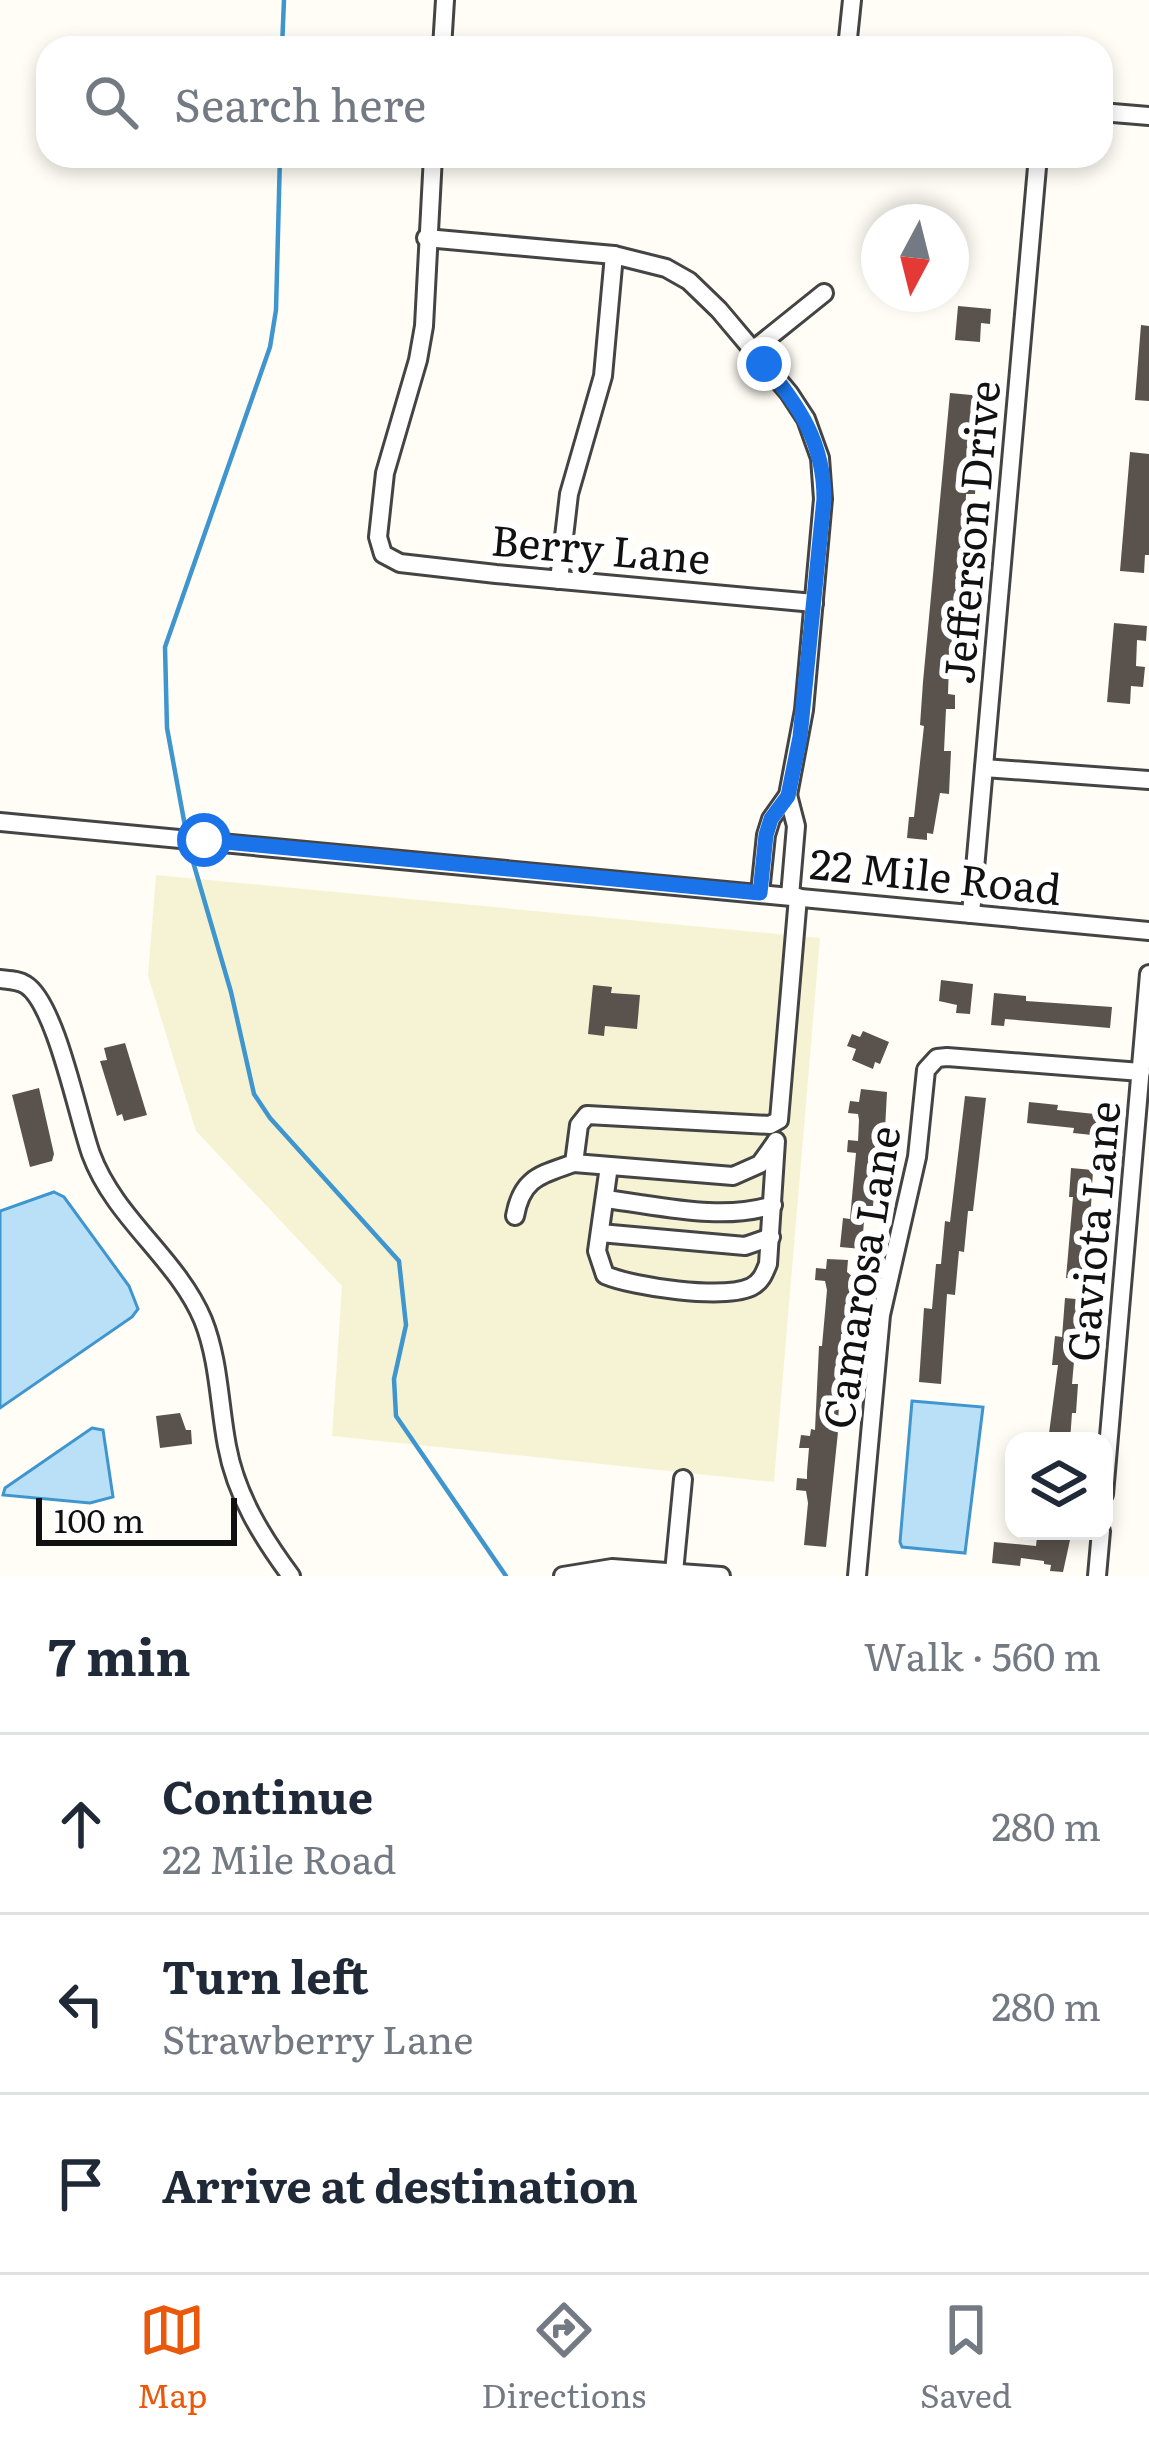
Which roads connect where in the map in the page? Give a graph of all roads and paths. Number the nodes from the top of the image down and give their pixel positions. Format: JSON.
{"nodes":[{"id":1,"x":446,"y":0,"type":"edge"},
{"id":2,"x":852,"y":0,"type":"edge"},
{"id":3,"x":443,"y":36,"type":"edge"},
{"id":4,"x":849,"y":36,"type":"edge"},
{"id":5,"x":1113,"y":113,"type":"edge"},
{"id":6,"x":1149,"y":116,"type":"edge"},
{"id":7,"x":432,"y":168,"type":"edge"},
{"id":8,"x":1037,"y":168,"type":"edge"},
{"id":9,"x":426,"y":238,"type":"junction"},
{"id":10,"x":614,"y":255,"type":"junction"},
{"id":11,"x":824,"y":293,"type":"dead end"},
{"id":12,"x":753,"y":350,"type":"junction"},
{"id":13,"x":560,"y":580,"type":"junction"},
{"id":14,"x":814,"y":604,"type":"junction"},
{"id":15,"x":984,"y":767,"type":"junction"},
{"id":16,"x":1149,"y":780,"type":"edge"},
{"id":17,"x":788,"y":796,"type":"junction"},
{"id":18,"x":0,"y":822,"type":"edge"},
{"id":19,"x":760,"y":893,"type":"junction"},
{"id":20,"x":794,"y":897,"type":"junction"},
{"id":21,"x":971,"y":914,"type":"junction"},
{"id":22,"x":1149,"y":931,"type":"edge"},
{"id":23,"x":1149,"y":974,"type":"edge"},
{"id":24,"x":0,"y":979,"type":"edge"},
{"id":25,"x":1141,"y":1072,"type":"junction"},
{"id":26,"x":779,"y":1120,"type":"junction"},
{"id":27,"x":776,"y":1142,"type":"junction"},
{"id":28,"x":574,"y":1163,"type":"junction"},
{"id":29,"x":610,"y":1166,"type":"junction"},
{"id":30,"x":604,"y":1199,"type":"junction"},
{"id":31,"x":773,"y":1204,"type":"junction"},
{"id":32,"x":515,"y":1216,"type":"dead end"},
{"id":33,"x":600,"y":1233,"type":"junction"},
{"id":34,"x":771,"y":1237,"type":"junction"},
{"id":35,"x":1109,"y":1432,"type":"edge"},
{"id":36,"x":683,"y":1479,"type":"dead end"},
{"id":37,"x":1100,"y":1540,"type":"edge"},
{"id":38,"x":629,"y":1572,"type":"edge"},
{"id":39,"x":674,"y":1572,"type":"junction"},
{"id":40,"x":291,"y":1576,"type":"edge"},
{"id":41,"x":563,"y":1576,"type":"edge"},
{"id":42,"x":721,"y":1576,"type":"edge"},
{"id":43,"x":857,"y":1576,"type":"edge"},
{"id":44,"x":1097,"y":1576,"type":"edge"}],
"edges":[{"from":1,"to":3,"type":"street"},
{"from":2,"to":4,"type":"street"},
{"from":5,"to":6,"type":"street"},
{"from":7,"to":9,"type":"street"},
{"from":8,"to":15,"type":"street","name":"Jefferson Drive"},
{"from":9,"to":10,"type":"street"},
{"from":9,"to":13,"type":"street","name":"Berry Lane"},
{"from":10,"to":12,"type":"street"},
{"from":10,"to":13,"type":"street"},
{"from":11,"to":12,"type":"street"},
{"from":12,"to":14,"type":"street"},
{"from":13,"to":14,"type":"street","name":"Berry Lane"},
{"from":14,"to":17,"type":"street"},
{"from":15,"to":16,"type":"street"},
{"from":15,"to":21,"type":"street","name":"Jefferson Drive"},
{"from":17,"to":19,"type":"street"},
{"from":17,"to":20,"type":"street"},
{"from":18,"to":19,"type":"street","name":"22 Mile Road"},
{"from":19,"to":20,"type":"street","name":"22 Mile Road"},
{"from":20,"to":21,"type":"street","name":"22 Mile Road"},
{"from":20,"to":26,"type":"street"},
{"from":21,"to":22,"type":"street","name":"22 Mile Road"},
{"from":23,"to":25,"type":"street","name":"Gaviota Lane"},
{"from":24,"to":40,"type":"street"},
{"from":25,"to":35,"type":"street","name":"Gaviota Lane"},
{"from":25,"to":43,"type":"street","name":"Camarosa Lane"},
{"from":26,"to":27,"type":"street"},
{"from":26,"to":28,"type":"street"},
{"from":27,"to":29,"type":"street"},
{"from":27,"to":31,"type":"street"},
{"from":28,"to":29,"type":"street"},
{"from":28,"to":32,"type":"street"},
{"from":29,"to":30,"type":"street"},
{"from":30,"to":31,"type":"street"},
{"from":30,"to":33,"type":"street"},
{"from":31,"to":34,"type":"street"},
{"from":33,"to":34,"type":"street"},
{"from":33,"to":34,"type":"street"},
{"from":36,"to":39,"type":"street"},
{"from":37,"to":44,"type":"street"},
{"from":38,"to":39,"type":"street"},
{"from":38,"to":41,"type":"street"},
{"from":39,"to":42,"type":"street"}]}
